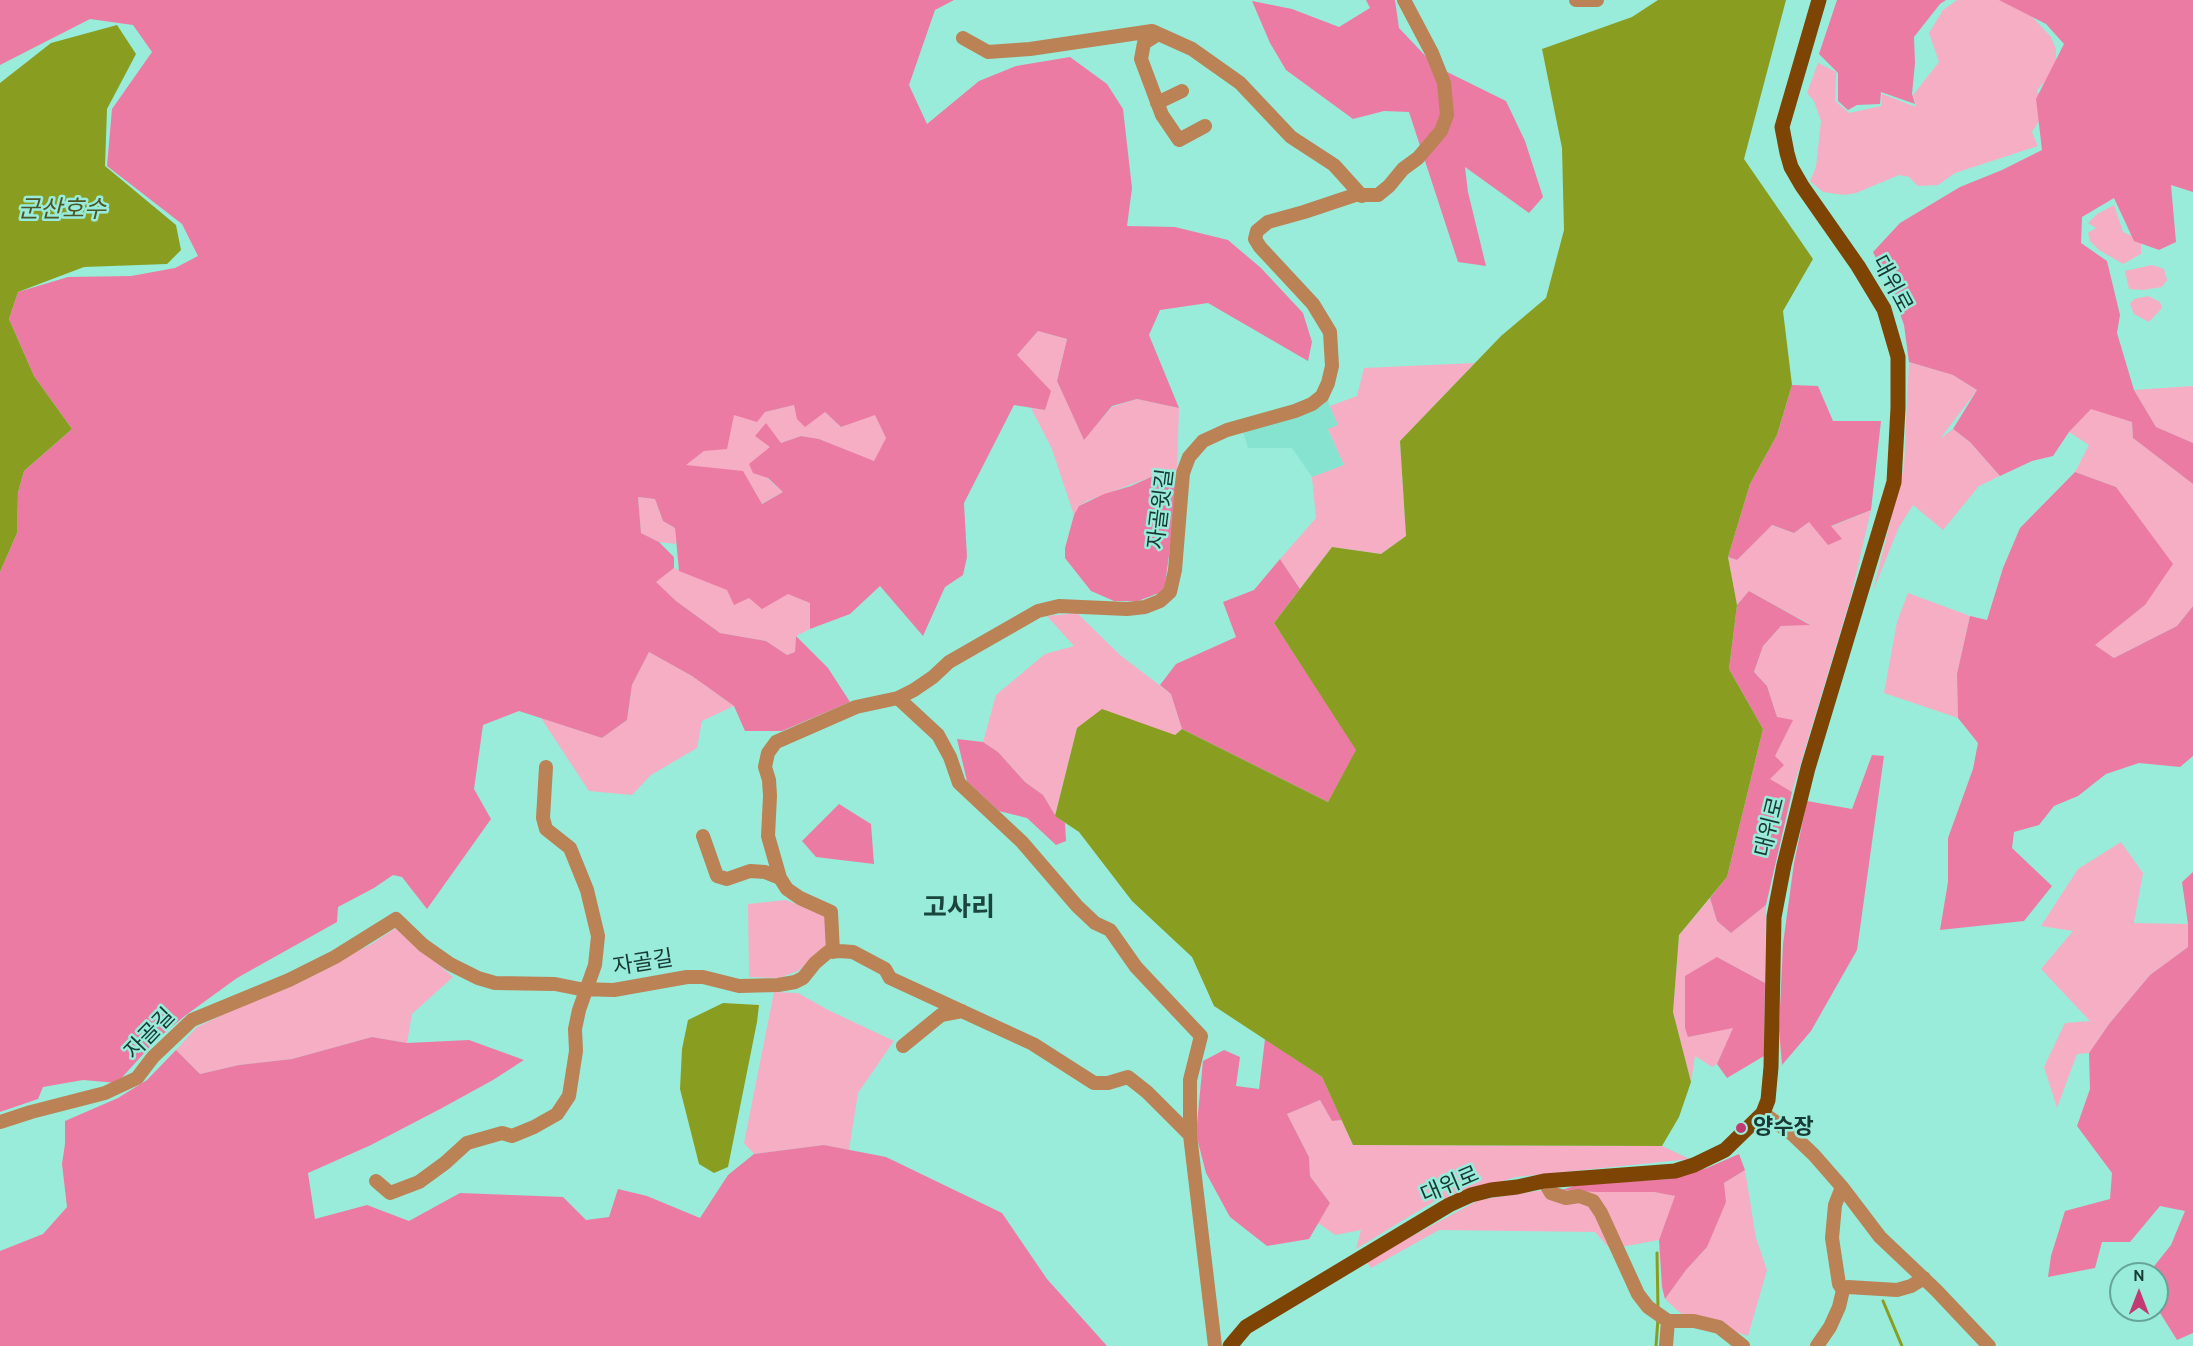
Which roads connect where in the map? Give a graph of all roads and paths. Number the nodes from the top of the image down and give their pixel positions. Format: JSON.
{"nodes":[{"id":1,"x":1404,"y":0,"type":"edge"},
{"id":2,"x":1576,"y":0,"type":"edge"},
{"id":3,"x":1597,"y":0,"type":"edge"},
{"id":4,"x":1819,"y":0,"type":"edge"},
{"id":5,"x":1158,"y":34,"type":"junction"},
{"id":6,"x":963,"y":38,"type":"dead end"},
{"id":7,"x":1182,"y":91,"type":"dead end"},
{"id":8,"x":1157,"y":102,"type":"junction"},
{"id":9,"x":1205,"y":126,"type":"dead end"},
{"id":10,"x":1362,"y":196,"type":"junction"},
{"id":11,"x":898,"y":698,"type":"junction"},
{"id":12,"x":546,"y":767,"type":"dead end"},
{"id":13,"x":703,"y":836,"type":"dead end"},
{"id":14,"x":780,"y":878,"type":"junction"},
{"id":15,"x":833,"y":951,"type":"junction"},
{"id":16,"x":586,"y":989,"type":"junction"},
{"id":17,"x":962,"y":1011,"type":"junction"},
{"id":18,"x":903,"y":1046,"type":"dead end"},
{"id":19,"x":1763,"y":1113,"type":"junction"},
{"id":20,"x":0,"y":1122,"type":"edge"},
{"id":21,"x":1190,"y":1135,"type":"junction"},
{"id":22,"x":376,"y":1181,"type":"dead end"},
{"id":23,"x":1544,"y":1181,"type":"junction"},
{"id":24,"x":1842,"y":1187,"type":"junction"},
{"id":25,"x":1924,"y":1278,"type":"junction"},
{"id":26,"x":1843,"y":1290,"type":"junction"},
{"id":27,"x":1662,"y":1316,"type":"junction"},
{"id":28,"x":1215,"y":1346,"type":"edge"},
{"id":29,"x":1230,"y":1346,"type":"edge"},
{"id":30,"x":1666,"y":1346,"type":"edge"},
{"id":31,"x":1743,"y":1346,"type":"edge"},
{"id":32,"x":1817,"y":1346,"type":"edge"},
{"id":33,"x":1989,"y":1346,"type":"edge"}],
"edges":[{"from":1,"to":10,"type":"street","name":"자골윗길"},
{"from":2,"to":3,"type":"street"},
{"from":4,"to":19,"type":"main road","name":"대위로"},
{"from":5,"to":6,"type":"street"},
{"from":5,"to":8,"type":"street"},
{"from":5,"to":10,"type":"street"},
{"from":7,"to":8,"type":"street"},
{"from":8,"to":9,"type":"street"},
{"from":10,"to":11,"type":"street","name":"자골윗길"},
{"from":11,"to":14,"type":"street","name":"자골윗길"},
{"from":11,"to":21,"type":"street"},
{"from":12,"to":16,"type":"street"},
{"from":13,"to":14,"type":"street"},
{"from":14,"to":15,"type":"street","name":"자골윗길"},
{"from":15,"to":16,"type":"street","name":"자골길"},
{"from":15,"to":17,"type":"street"},
{"from":16,"to":20,"type":"street","name":"자골길"},
{"from":16,"to":22,"type":"street"},
{"from":17,"to":18,"type":"street"},
{"from":17,"to":21,"type":"street"},
{"from":19,"to":23,"type":"main road","name":"대위로"},
{"from":19,"to":24,"type":"street"},
{"from":21,"to":28,"type":"street"},
{"from":23,"to":27,"type":"street"},
{"from":23,"to":29,"type":"main road","name":"대위로"},
{"from":24,"to":25,"type":"street"},
{"from":24,"to":26,"type":"street"},
{"from":25,"to":26,"type":"street"},
{"from":25,"to":33,"type":"street"},
{"from":26,"to":32,"type":"street"},
{"from":27,"to":30,"type":"street"},
{"from":27,"to":31,"type":"street"}]}
